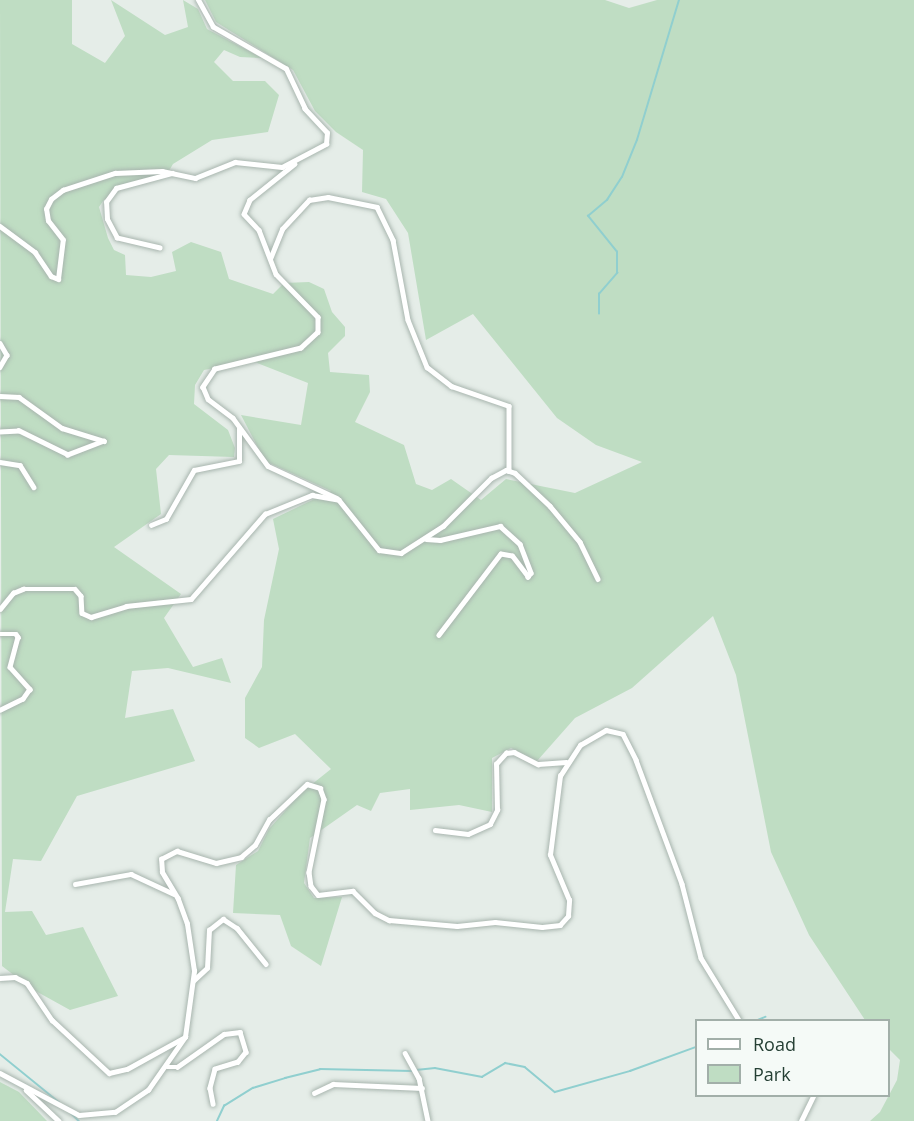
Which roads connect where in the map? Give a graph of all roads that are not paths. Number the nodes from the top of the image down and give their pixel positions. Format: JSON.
{"nodes":[{"id":1,"x":198,"y":0,"type":"edge"},
{"id":2,"x":299,"y":160,"type":"junction"},
{"id":3,"x":172,"y":173,"type":"junction"},
{"id":4,"x":0,"y":226,"type":"edge"},
{"id":5,"x":160,"y":248,"type":"dead end"},
{"id":6,"x":270,"y":259,"type":"junction"},
{"id":7,"x":0,"y":343,"type":"edge"},
{"id":8,"x":0,"y":367,"type":"edge"},
{"id":9,"x":0,"y":396,"type":"edge"},
{"id":10,"x":239,"y":428,"type":"junction"},
{"id":11,"x":0,"y":432,"type":"edge"},
{"id":12,"x":0,"y":462,"type":"edge"},
{"id":13,"x":509,"y":471,"type":"junction"},
{"id":14,"x":34,"y":487,"type":"dead end"},
{"id":15,"x":339,"y":500,"type":"junction"},
{"id":16,"x":151,"y":525,"type":"dead end"},
{"id":17,"x":426,"y":539,"type":"junction"},
{"id":18,"x":598,"y":579,"type":"dead end"},
{"id":19,"x":0,"y":609,"type":"edge"},
{"id":20,"x":0,"y":634,"type":"edge"},
{"id":21,"x":439,"y":635,"type":"dead end"},
{"id":22,"x":0,"y":710,"type":"edge"},
{"id":23,"x":566,"y":762,"type":"junction"},
{"id":24,"x":435,"y":830,"type":"dead end"},
{"id":25,"x":75,"y":884,"type":"dead end"},
{"id":26,"x":176,"y":895,"type":"junction"},
{"id":27,"x":266,"y":964,"type":"dead end"},
{"id":28,"x":0,"y":978,"type":"edge"},
{"id":29,"x":193,"y":981,"type":"junction"},
{"id":30,"x":739,"y":1019,"type":"edge"},
{"id":31,"x":185,"y":1037,"type":"junction"},
{"id":32,"x":405,"y":1053,"type":"dead end"},
{"id":33,"x":167,"y":1068,"type":"junction"},
{"id":34,"x":0,"y":1073,"type":"edge"},
{"id":35,"x":21,"y":1084,"type":"junction"},
{"id":36,"x":422,"y":1088,"type":"junction"},
{"id":37,"x":314,"y":1093,"type":"dead end"},
{"id":38,"x":812,"y":1097,"type":"edge"},
{"id":39,"x":213,"y":1104,"type":"dead end"},
{"id":40,"x":59,"y":1121,"type":"edge"},
{"id":41,"x":428,"y":1121,"type":"edge"},
{"id":42,"x":801,"y":1121,"type":"edge"}],
"edges":[{"from":1,"to":2,"type":"street"},
{"from":2,"to":3,"type":"street"},
{"from":2,"to":6,"type":"street"},
{"from":3,"to":4,"type":"street"},
{"from":3,"to":5,"type":"street"},
{"from":6,"to":10,"type":"street"},
{"from":6,"to":13,"type":"street"},
{"from":7,"to":8,"type":"street"},
{"from":9,"to":11,"type":"street"},
{"from":10,"to":15,"type":"street"},
{"from":10,"to":16,"type":"street"},
{"from":12,"to":14,"type":"street"},
{"from":13,"to":17,"type":"street"},
{"from":13,"to":18,"type":"street"},
{"from":15,"to":17,"type":"street"},
{"from":15,"to":19,"type":"street"},
{"from":17,"to":21,"type":"street"},
{"from":20,"to":22,"type":"street"},
{"from":23,"to":24,"type":"street"},
{"from":23,"to":26,"type":"street"},
{"from":23,"to":30,"type":"street"},
{"from":25,"to":26,"type":"street"},
{"from":26,"to":29,"type":"street"},
{"from":27,"to":29,"type":"street"},
{"from":28,"to":31,"type":"street"},
{"from":29,"to":31,"type":"street"},
{"from":31,"to":33,"type":"street"},
{"from":32,"to":36,"type":"street"},
{"from":33,"to":35,"type":"street"},
{"from":33,"to":39,"type":"street"},
{"from":34,"to":35,"type":"street"},
{"from":35,"to":40,"type":"street"},
{"from":36,"to":37,"type":"street"},
{"from":36,"to":41,"type":"street"},
{"from":38,"to":42,"type":"street"}]}
